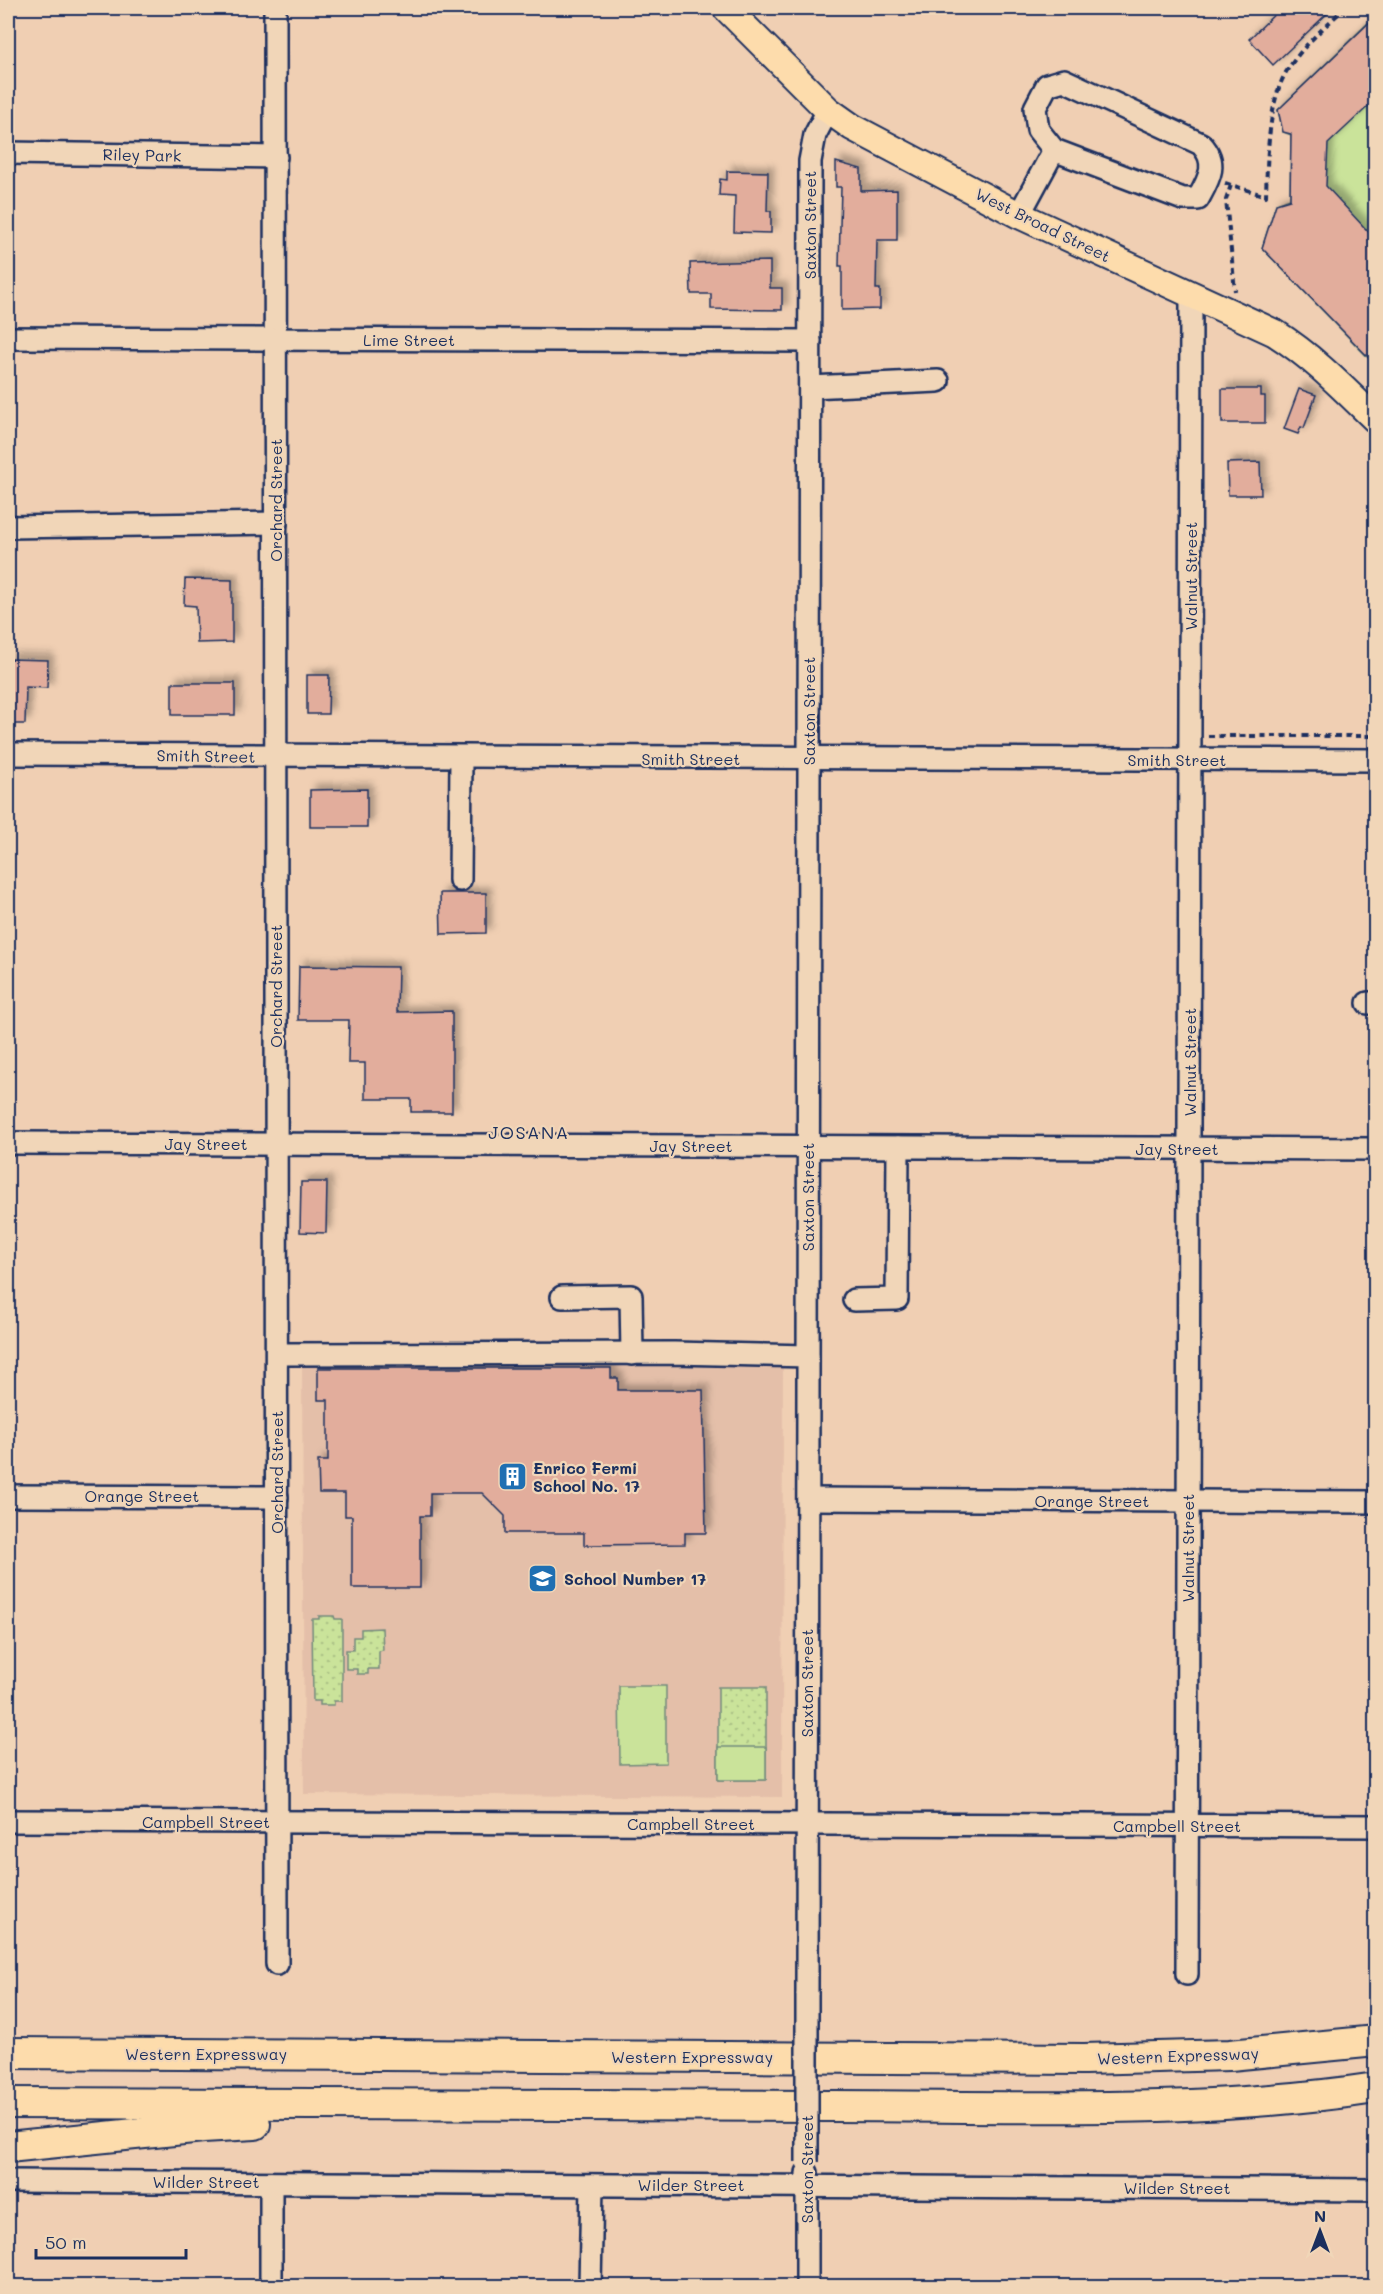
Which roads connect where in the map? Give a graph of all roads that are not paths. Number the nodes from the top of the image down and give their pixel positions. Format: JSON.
{"nodes":[{"id":1,"x":276,"y":8,"type":"edge"},
{"id":2,"x":726,"y":8,"type":"edge"},
{"id":3,"x":828,"y":110,"type":"junction"},
{"id":4,"x":1054,"y":150,"type":"junction"},
{"id":5,"x":8,"y":153,"type":"edge"},
{"id":6,"x":276,"y":157,"type":"junction"},
{"id":7,"x":1019,"y":215,"type":"junction"},
{"id":8,"x":1191,"y":295,"type":"junction"},
{"id":9,"x":8,"y":338,"type":"edge"},
{"id":10,"x":276,"y":339,"type":"junction"},
{"id":11,"x":810,"y":341,"type":"junction"},
{"id":12,"x":938,"y":381,"type":"dead end"},
{"id":13,"x":810,"y":387,"type":"junction"},
{"id":14,"x":1376,"y":420,"type":"edge"},
{"id":15,"x":276,"y":522,"type":"junction"},
{"id":16,"x":8,"y":527,"type":"edge"},
{"id":17,"x":8,"y":754,"type":"edge"},
{"id":18,"x":276,"y":756,"type":"junction"},
{"id":19,"x":460,"y":758,"type":"junction"},
{"id":20,"x":809,"y":759,"type":"junction"},
{"id":21,"x":1190,"y":760,"type":"junction"},
{"id":22,"x":1376,"y":760,"type":"edge"},
{"id":23,"x":460,"y":880,"type":"dead end"},
{"id":24,"x":8,"y":1143,"type":"edge"},
{"id":25,"x":276,"y":1144,"type":"junction"},
{"id":26,"x":808,"y":1147,"type":"junction"},
{"id":27,"x":898,"y":1147,"type":"junction"},
{"id":28,"x":1189,"y":1149,"type":"junction"},
{"id":29,"x":1376,"y":1149,"type":"edge"},
{"id":30,"x":562,"y":1297,"type":"dead end"},
{"id":31,"x":854,"y":1300,"type":"dead end"},
{"id":32,"x":277,"y":1354,"type":"junction"},
{"id":33,"x":632,"y":1354,"type":"junction"},
{"id":34,"x":808,"y":1356,"type":"junction"},
{"id":35,"x":8,"y":1496,"type":"edge"},
{"id":36,"x":277,"y":1497,"type":"junction"},
{"id":37,"x":808,"y":1499,"type":"junction"},
{"id":38,"x":1189,"y":1502,"type":"junction"},
{"id":39,"x":1376,"y":1502,"type":"edge"},
{"id":40,"x":8,"y":1821,"type":"edge"},
{"id":41,"x":277,"y":1822,"type":"junction"},
{"id":42,"x":807,"y":1824,"type":"junction"},
{"id":43,"x":1188,"y":1826,"type":"junction"},
{"id":44,"x":1376,"y":1826,"type":"edge"},
{"id":45,"x":277,"y":1964,"type":"dead end"},
{"id":46,"x":1187,"y":1974,"type":"dead end"},
{"id":47,"x":8,"y":2040,"type":"edge"},
{"id":48,"x":1376,"y":2041,"type":"edge"},
{"id":49,"x":8,"y":2053,"type":"edge"},
{"id":50,"x":196,"y":2054,"type":"junction"},
{"id":51,"x":1376,"y":2088,"type":"edge"},
{"id":52,"x":1376,"y":2098,"type":"edge"},
{"id":53,"x":8,"y":2103,"type":"edge"},
{"id":54,"x":1183,"y":2105,"type":"junction"},
{"id":55,"x":353,"y":2106,"type":"junction"},
{"id":56,"x":8,"y":2147,"type":"edge"},
{"id":57,"x":8,"y":2181,"type":"edge"},
{"id":58,"x":271,"y":2183,"type":"junction"},
{"id":59,"x":592,"y":2185,"type":"junction"},
{"id":60,"x":807,"y":2186,"type":"junction"},
{"id":61,"x":1376,"y":2190,"type":"edge"},
{"id":62,"x":271,"y":2286,"type":"edge"},
{"id":63,"x":590,"y":2286,"type":"edge"},
{"id":64,"x":807,"y":2286,"type":"edge"}],
"edges":[{"from":1,"to":6,"type":"street","name":"Orchard Street"},
{"from":2,"to":3,"type":"main road","name":"West Broad Street"},
{"from":3,"to":7,"type":"main road","name":"West Broad Street"},
{"from":3,"to":11,"type":"street","name":"Saxton Street"},
{"from":4,"to":4,"type":"street"},
{"from":4,"to":7,"type":"street"},
{"from":5,"to":6,"type":"street","name":"Riley Park"},
{"from":6,"to":10,"type":"street","name":"Orchard Street"},
{"from":7,"to":8,"type":"main road","name":"West Broad Street"},
{"from":8,"to":14,"type":"main road","name":"West Broad Street"},
{"from":8,"to":21,"type":"street","name":"Walnut Street"},
{"from":9,"to":10,"type":"street","name":"Lime Street"},
{"from":10,"to":11,"type":"street","name":"Lime Street"},
{"from":10,"to":15,"type":"street","name":"Orchard Street"},
{"from":11,"to":13,"type":"street","name":"Saxton Street"},
{"from":12,"to":13,"type":"street"},
{"from":13,"to":20,"type":"street","name":"Saxton Street"},
{"from":15,"to":16,"type":"street"},
{"from":15,"to":18,"type":"street","name":"Orchard Street"},
{"from":17,"to":18,"type":"street","name":"Smith Street"},
{"from":18,"to":19,"type":"street","name":"Smith Street"},
{"from":18,"to":25,"type":"street","name":"Orchard Street"},
{"from":19,"to":20,"type":"street","name":"Smith Street"},
{"from":19,"to":23,"type":"street"},
{"from":20,"to":21,"type":"street","name":"Smith Street"},
{"from":20,"to":26,"type":"street","name":"Saxton Street"},
{"from":21,"to":22,"type":"street","name":"Smith Street"},
{"from":21,"to":28,"type":"street","name":"Walnut Street"},
{"from":24,"to":25,"type":"street","name":"Jay Street"},
{"from":25,"to":26,"type":"street","name":"Jay Street"},
{"from":25,"to":32,"type":"street","name":"Orchard Street"},
{"from":26,"to":27,"type":"street","name":"Jay Street"},
{"from":26,"to":34,"type":"street","name":"Saxton Street"},
{"from":27,"to":28,"type":"street","name":"Jay Street"},
{"from":27,"to":31,"type":"street"},
{"from":28,"to":29,"type":"street","name":"Jay Street"},
{"from":28,"to":38,"type":"street","name":"Walnut Street"},
{"from":30,"to":33,"type":"street"},
{"from":32,"to":33,"type":"street"},
{"from":32,"to":36,"type":"street","name":"Orchard Street"},
{"from":33,"to":34,"type":"street"},
{"from":34,"to":37,"type":"street","name":"Saxton Street"},
{"from":35,"to":36,"type":"street","name":"Orange Street"},
{"from":36,"to":41,"type":"street","name":"Orchard Street"},
{"from":37,"to":38,"type":"street","name":"Orange Street"},
{"from":37,"to":42,"type":"street","name":"Saxton Street"},
{"from":38,"to":39,"type":"street","name":"Orange Street"},
{"from":38,"to":43,"type":"street","name":"Walnut Street"},
{"from":40,"to":41,"type":"street","name":"Campbell Street"},
{"from":41,"to":42,"type":"street","name":"Campbell Street"},
{"from":41,"to":45,"type":"street","name":"Orchard Street"},
{"from":42,"to":43,"type":"street","name":"Campbell Street"},
{"from":42,"to":60,"type":"street","name":"Saxton Street","bridge":true},
{"from":43,"to":44,"type":"street","name":"Campbell Street"},
{"from":43,"to":46,"type":"street","name":"Walnut Street"},
{"from":47,"to":50,"type":"highway"},
{"from":48,"to":50,"type":"highway","name":"Western Expressway"},
{"from":49,"to":50,"type":"highway","name":"Western Expressway"},
{"from":51,"to":54,"type":"highway"},
{"from":52,"to":54,"type":"highway"},
{"from":53,"to":55,"type":"highway"},
{"from":54,"to":55,"type":"highway"},
{"from":55,"to":56,"type":"highway"},
{"from":57,"to":58,"type":"street","name":"Wilder Street"},
{"from":58,"to":59,"type":"street","name":"Wilder Street"},
{"from":58,"to":62,"type":"street"},
{"from":59,"to":60,"type":"street","name":"Wilder Street"},
{"from":59,"to":63,"type":"street"},
{"from":60,"to":61,"type":"street","name":"Wilder Street"},
{"from":60,"to":64,"type":"street","name":"Saxton Street"}]}
